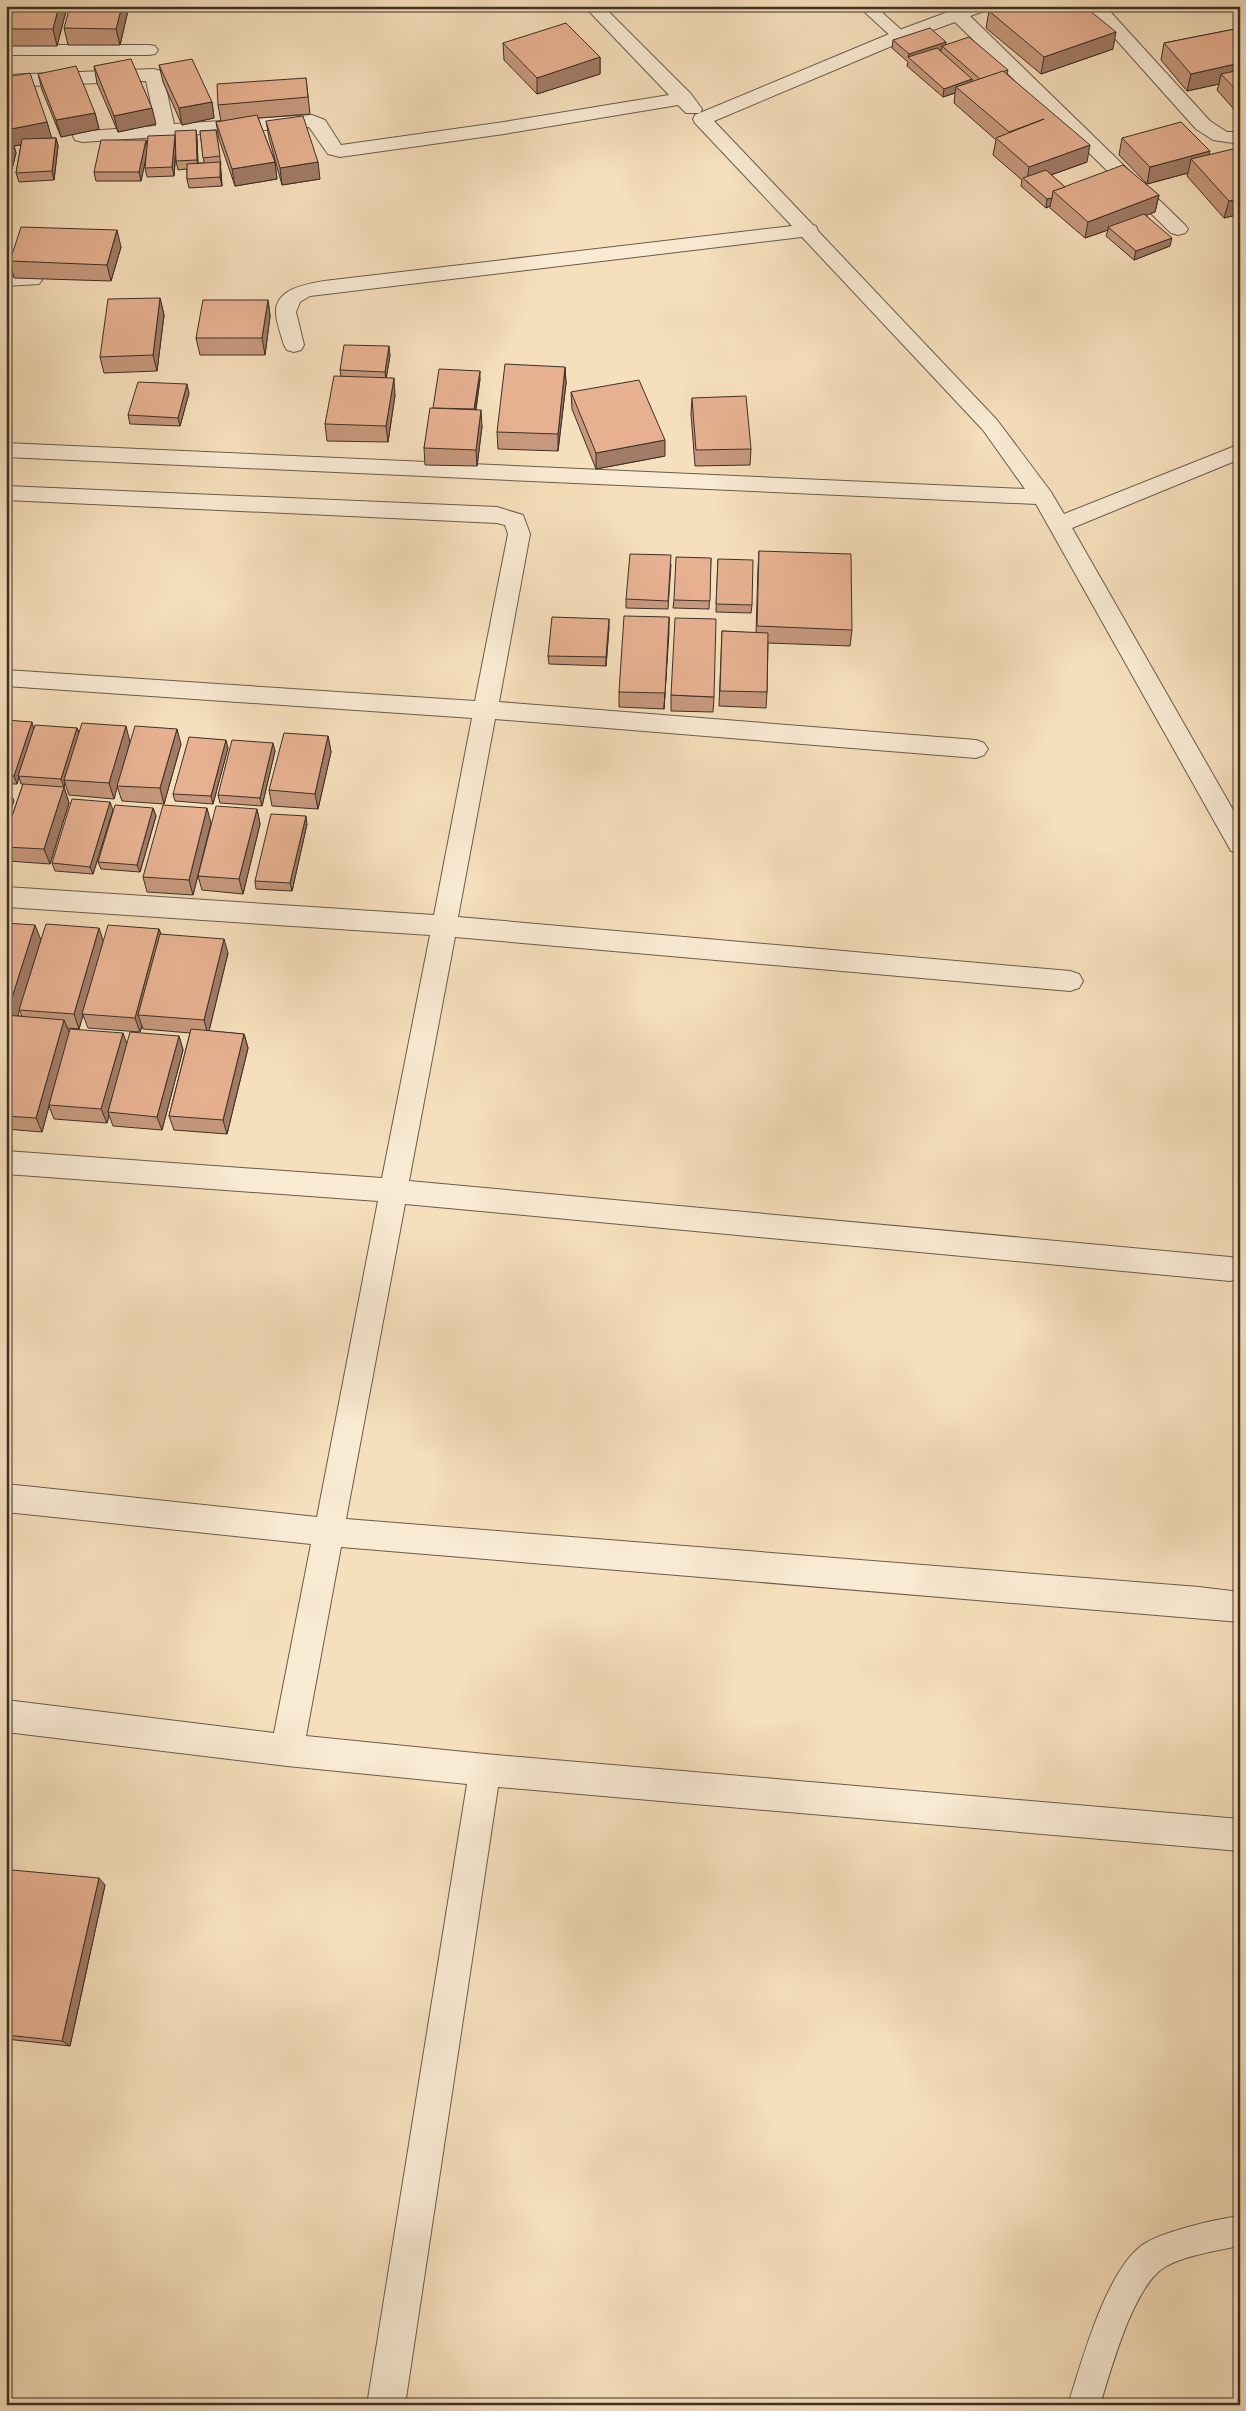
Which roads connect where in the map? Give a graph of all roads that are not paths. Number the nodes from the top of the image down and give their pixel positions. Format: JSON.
{"nodes":[{"id":1,"x":593,"y":6,"type":"edge"},
{"id":2,"x":866,"y":6,"type":"edge"},
{"id":3,"x":981,"y":6,"type":"edge"},
{"id":4,"x":1095,"y":6,"type":"edge"},
{"id":5,"x":958,"y":15,"type":"junction"},
{"id":6,"x":900,"y":36,"type":"junction"},
{"id":7,"x":6,"y":50,"type":"edge"},
{"id":8,"x":149,"y":50,"type":"dead end"},
{"id":9,"x":6,"y":82,"type":"edge"},
{"id":10,"x":684,"y":98,"type":"junction"},
{"id":11,"x":702,"y":119,"type":"junction"},
{"id":12,"x":166,"y":130,"type":"junction"},
{"id":13,"x":82,"y":136,"type":"edge"},
{"id":14,"x":1240,"y":138,"type":"edge"},
{"id":15,"x":1178,"y":229,"type":"dead end"},
{"id":16,"x":808,"y":230,"type":"junction"},
{"id":17,"x":34,"y":280,"type":"edge"},
{"id":18,"x":6,"y":281,"type":"edge"},
{"id":19,"x":294,"y":345,"type":"dead end"},
{"id":20,"x":6,"y":450,"type":"edge"},
{"id":21,"x":1240,"y":451,"type":"edge"},
{"id":22,"x":6,"y":493,"type":"edge"},
{"id":23,"x":1043,"y":497,"type":"junction"},
{"id":24,"x":1059,"y":525,"type":"junction"},
{"id":25,"x":6,"y":678,"type":"edge"},
{"id":26,"x":485,"y":710,"type":"junction"},
{"id":27,"x":976,"y":749,"type":"dead end"},
{"id":28,"x":1240,"y":844,"type":"edge"},
{"id":29,"x":6,"y":898,"type":"edge"},
{"id":30,"x":444,"y":926,"type":"junction"},
{"id":31,"x":1070,"y":981,"type":"dead end"},
{"id":32,"x":6,"y":1162,"type":"edge"},
{"id":33,"x":394,"y":1191,"type":"junction"},
{"id":34,"x":1230,"y":1269,"type":"dead end"},
{"id":35,"x":6,"y":1498,"type":"edge"},
{"id":36,"x":329,"y":1532,"type":"junction"},
{"id":37,"x":1240,"y":1607,"type":"edge"},
{"id":38,"x":6,"y":1716,"type":"edge"},
{"id":39,"x":287,"y":1750,"type":"junction"},
{"id":40,"x":485,"y":1770,"type":"junction"},
{"id":41,"x":1240,"y":1835,"type":"edge"},
{"id":42,"x":1240,"y":2231,"type":"edge"},
{"id":43,"x":386,"y":2405,"type":"edge"},
{"id":44,"x":1084,"y":2405,"type":"edge"}],
"edges":[{"from":1,"to":10,"type":"street"},
{"from":2,"to":6,"type":"lane"},
{"from":3,"to":5,"type":"street"},
{"from":4,"to":14,"type":"street"},
{"from":5,"to":6,"type":"street"},
{"from":5,"to":15,"type":"street"},
{"from":6,"to":11,"type":"street"},
{"from":7,"to":8,"type":"street"},
{"from":9,"to":12,"type":"street"},
{"from":10,"to":11,"type":"street"},
{"from":10,"to":12,"type":"street"},
{"from":11,"to":16,"type":"street"},
{"from":12,"to":13,"type":"street"},
{"from":16,"to":19,"type":"street"},
{"from":16,"to":23,"type":"street"},
{"from":17,"to":18,"type":"lane"},
{"from":20,"to":23,"type":"street"},
{"from":21,"to":24,"type":"street"},
{"from":22,"to":26,"type":"street"},
{"from":23,"to":24,"type":"street"},
{"from":24,"to":28,"type":"street"},
{"from":25,"to":26,"type":"street"},
{"from":26,"to":27,"type":"street"},
{"from":26,"to":30,"type":"street"},
{"from":29,"to":30,"type":"street"},
{"from":30,"to":31,"type":"street"},
{"from":30,"to":33,"type":"street"},
{"from":32,"to":33,"type":"street"},
{"from":33,"to":34,"type":"street"},
{"from":33,"to":36,"type":"street"},
{"from":35,"to":36,"type":"street"},
{"from":36,"to":37,"type":"street"},
{"from":36,"to":39,"type":"street"},
{"from":38,"to":39,"type":"street"},
{"from":39,"to":40,"type":"street"},
{"from":40,"to":41,"type":"street"},
{"from":40,"to":43,"type":"street"},
{"from":42,"to":44,"type":"lane"}]}
